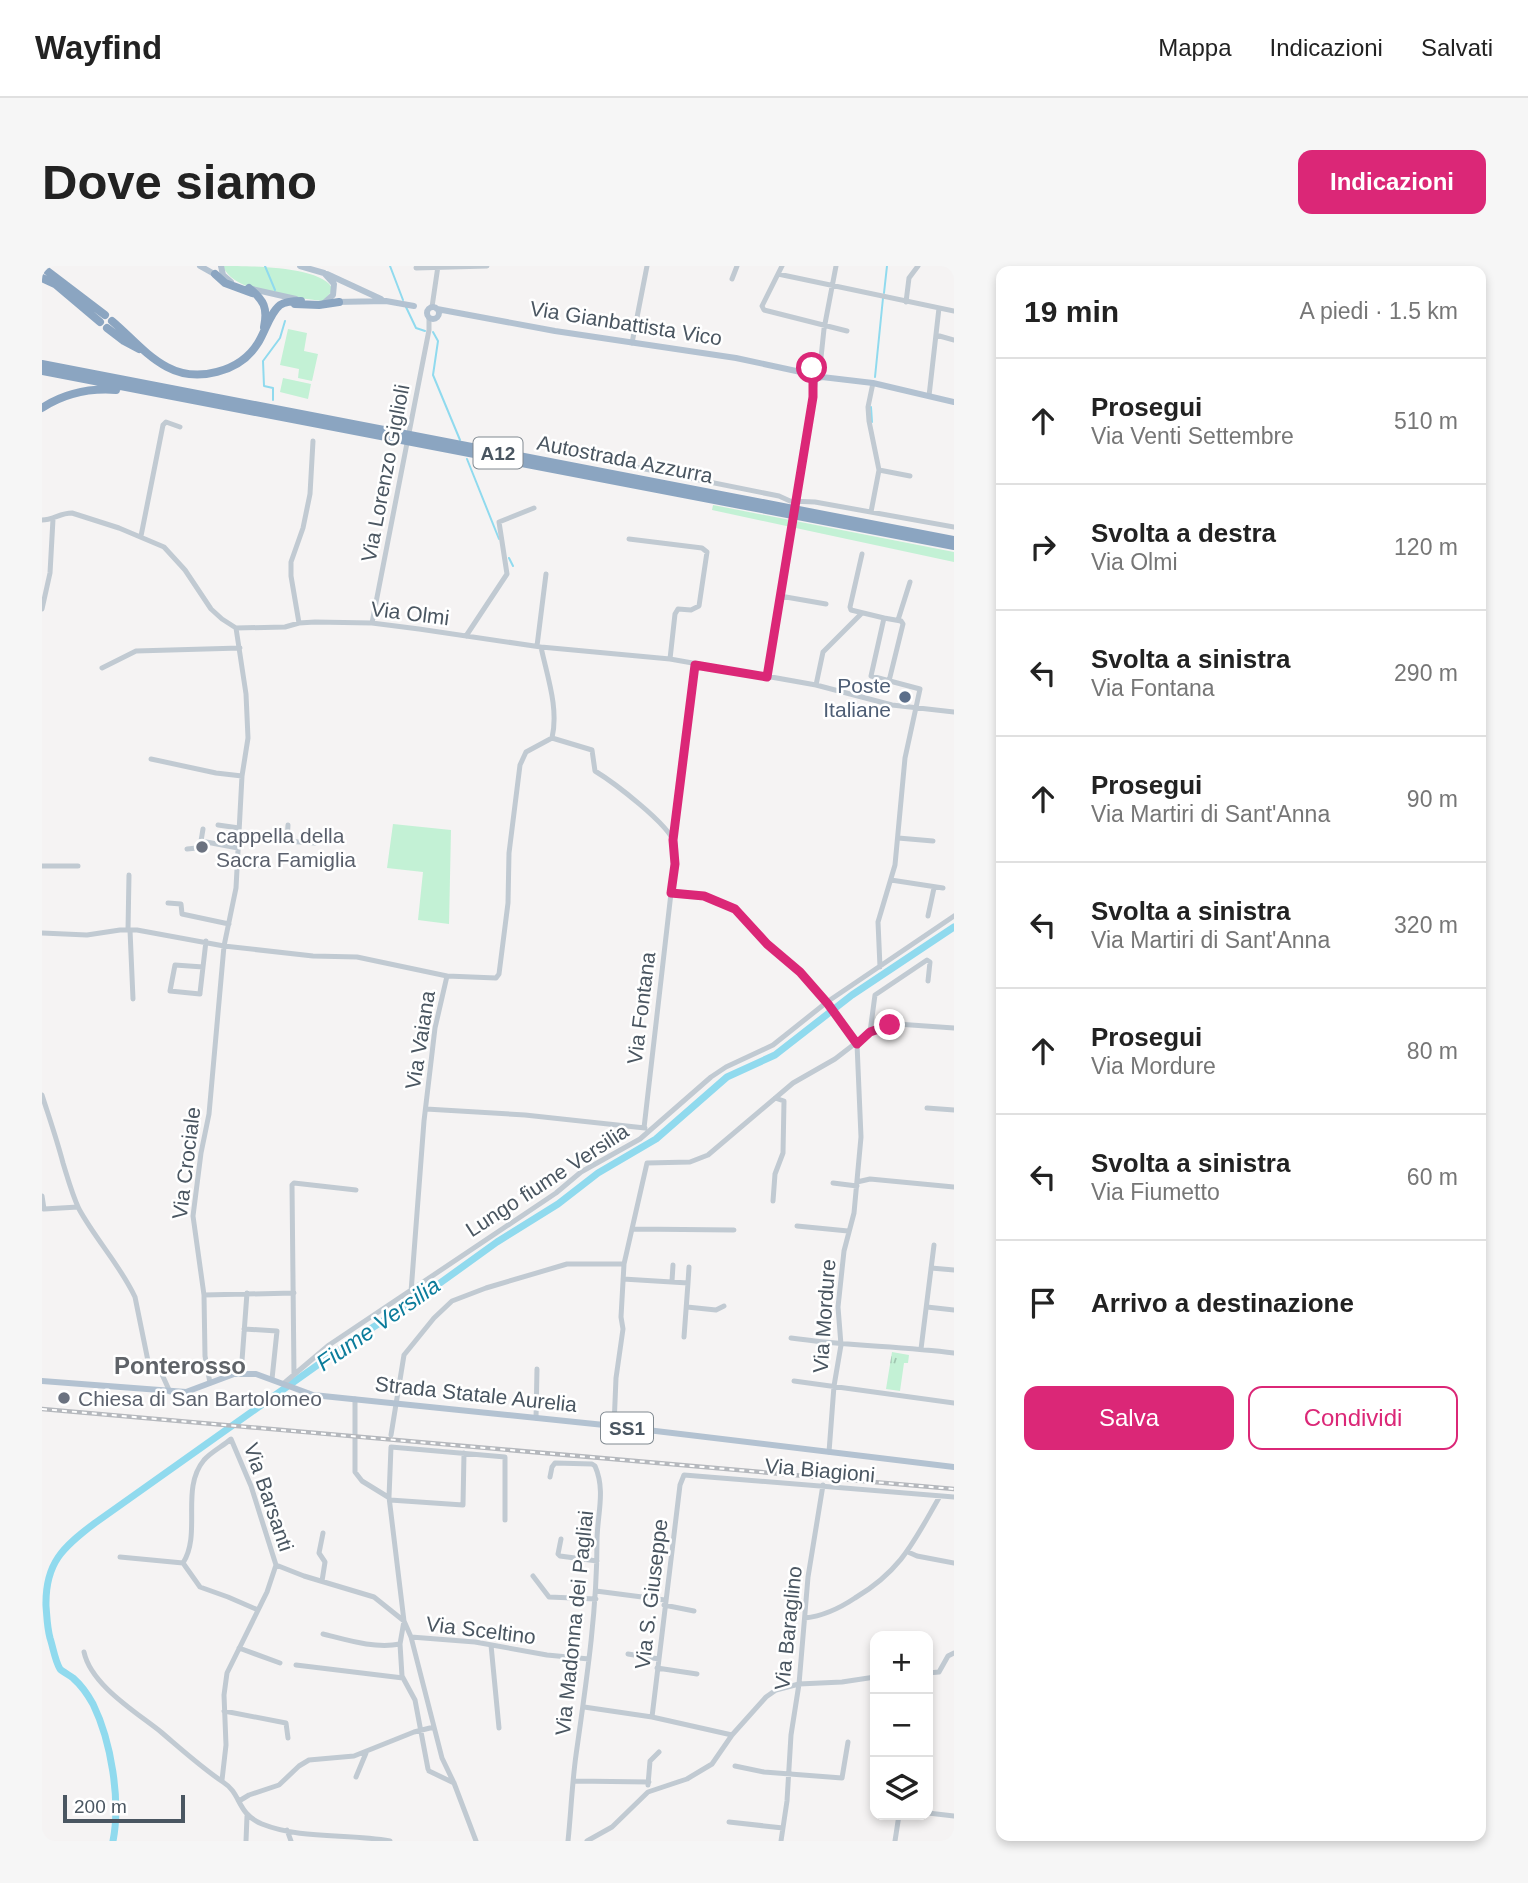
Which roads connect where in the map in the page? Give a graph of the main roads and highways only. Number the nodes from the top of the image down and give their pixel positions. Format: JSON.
{"nodes":[{"id":1,"x":200,"y":266,"type":"edge"},
{"id":2,"x":221,"y":266,"type":"edge"},
{"id":3,"x":300,"y":266,"type":"edge"},
{"id":4,"x":42,"y":272,"type":"edge"},
{"id":5,"x":324,"y":273,"type":"junction"},
{"id":6,"x":215,"y":274,"type":"junction"},
{"id":7,"x":228,"y":281,"type":"junction"},
{"id":8,"x":249,"y":288,"type":"junction"},
{"id":9,"x":257,"y":295,"type":"junction"},
{"id":10,"x":301,"y":301,"type":"junction"},
{"id":11,"x":386,"y":301,"type":"junction"},
{"id":12,"x":339,"y":302,"type":"junction"},
{"id":13,"x":323,"y":303,"type":"junction"},
{"id":14,"x":262,"y":336,"type":"junction"},
{"id":15,"x":42,"y":361,"type":"edge"},
{"id":16,"x":42,"y":371,"type":"edge"},
{"id":17,"x":159,"y":394,"type":"junction"},
{"id":18,"x":954,"y":402,"type":"edge"},
{"id":19,"x":42,"y":408,"type":"edge"},
{"id":20,"x":954,"y":540,"type":"edge"},
{"id":21,"x":954,"y":546,"type":"edge"},
{"id":22,"x":42,"y":1381,"type":"edge"},
{"id":23,"x":954,"y":1467,"type":"edge"}],
"edges":[{"from":1,"to":6,"type":"main road"},
{"from":2,"to":7,"type":"main road"},
{"from":3,"to":5,"type":"main road"},
{"from":4,"to":14,"type":"highway"},
{"from":5,"to":11,"type":"main road"},
{"from":5,"to":13,"type":"main road"},
{"from":6,"to":7,"type":"main road"},
{"from":6,"to":9,"type":"highway"},
{"from":7,"to":8,"type":"main road"},
{"from":8,"to":9,"type":"highway"},
{"from":8,"to":10,"type":"main road"},
{"from":9,"to":14,"type":"highway"},
{"from":10,"to":13,"type":"main road"},
{"from":10,"to":14,"type":"highway"},
{"from":11,"to":12,"type":"main road"},
{"from":11,"to":18,"type":"main road","name":"Via Gianbattista Vico"},
{"from":12,"to":13,"type":"main road"},
{"from":12,"to":14,"type":"highway"},
{"from":15,"to":20,"type":"highway","name":"Autostrada Azzurra","number":"A12"},
{"from":16,"to":17,"type":"highway","name":"Autostrada Azzurra","number":"A12"},
{"from":17,"to":19,"type":"highway"},
{"from":17,"to":21,"type":"highway","name":"Autostrada Azzurra","number":"A12"},
{"from":22,"to":23,"type":"main road","name":"Strada Statale Aurelia","number":"SS1"}]}
